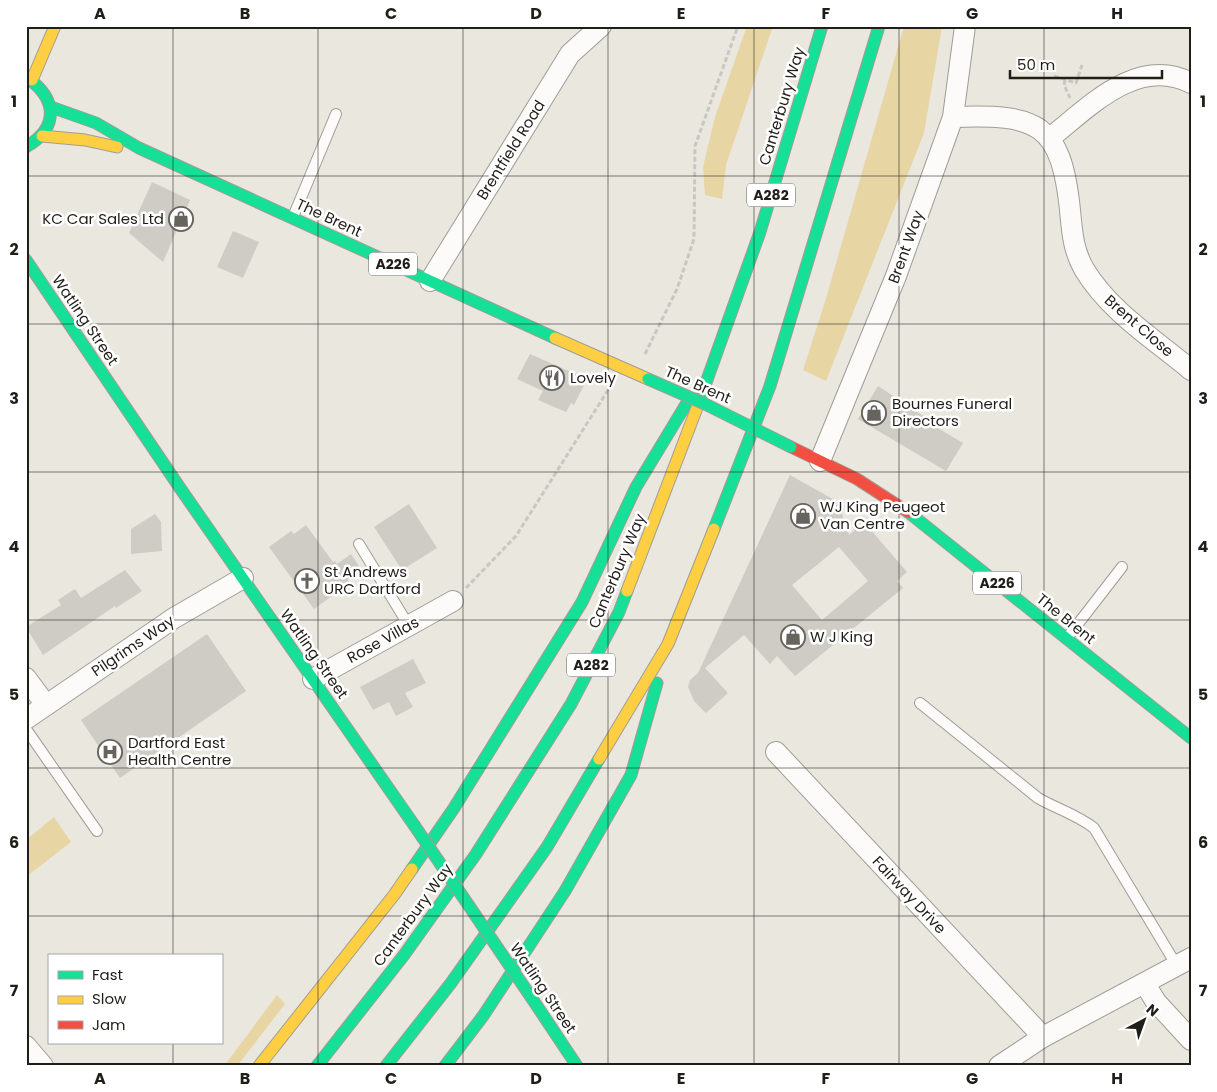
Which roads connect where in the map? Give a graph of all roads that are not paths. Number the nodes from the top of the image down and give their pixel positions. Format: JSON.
{"nodes":[{"id":1,"x":55,"y":26,"type":"edge"},
{"id":2,"x":600,"y":26,"type":"edge"},
{"id":3,"x":822,"y":26,"type":"edge"},
{"id":4,"x":879,"y":26,"type":"edge"},
{"id":5,"x":965,"y":26,"type":"edge"},
{"id":6,"x":29,"y":79,"type":"edge"},
{"id":7,"x":1191,"y":83,"type":"edge"},
{"id":8,"x":50,"y":107,"type":"junction"},
{"id":9,"x":336,"y":114,"type":"dead end"},
{"id":10,"x":953,"y":117,"type":"junction"},
{"id":11,"x":42,"y":136,"type":"junction"},
{"id":12,"x":1050,"y":138,"type":"junction"},
{"id":13,"x":27,"y":148,"type":"edge"},
{"id":14,"x":139,"y":148,"type":"junction"},
{"id":15,"x":292,"y":218,"type":"junction"},
{"id":16,"x":26,"y":260,"type":"edge"},
{"id":17,"x":430,"y":281,"type":"junction"},
{"id":18,"x":713,"y":362,"type":"junction"},
{"id":19,"x":1191,"y":370,"type":"edge"},
{"id":20,"x":820,"y":461,"type":"junction"},
{"id":21,"x":359,"y":544,"type":"dead end"},
{"id":22,"x":1122,"y":567,"type":"dead end"},
{"id":23,"x":242,"y":578,"type":"junction"},
{"id":24,"x":453,"y":601,"type":"road end"},
{"id":25,"x":409,"y":626,"type":"junction"},
{"id":26,"x":1067,"y":639,"type":"junction"},
{"id":27,"x":668,"y":644,"type":"junction"},
{"id":28,"x":26,"y":678,"type":"edge"},
{"id":29,"x":313,"y":679,"type":"junction"},
{"id":30,"x":920,"y":703,"type":"dead end"},
{"id":31,"x":46,"y":705,"type":"junction"},
{"id":32,"x":26,"y":719,"type":"edge"},
{"id":33,"x":26,"y":729,"type":"edge"},
{"id":34,"x":1191,"y":738,"type":"edge"},
{"id":35,"x":776,"y":752,"type":"dead end"},
{"id":36,"x":97,"y":831,"type":"dead end"},
{"id":37,"x":1184,"y":962,"type":"edge"},
{"id":38,"x":1145,"y":984,"type":"junction"},
{"id":39,"x":1043,"y":1037,"type":"junction"},
{"id":40,"x":1191,"y":1040,"type":"edge"},
{"id":41,"x":26,"y":1046,"type":"edge"},
{"id":42,"x":43,"y":1066,"type":"edge"},
{"id":43,"x":260,"y":1066,"type":"edge"},
{"id":44,"x":317,"y":1066,"type":"edge"},
{"id":45,"x":386,"y":1066,"type":"edge"},
{"id":46,"x":446,"y":1066,"type":"edge"},
{"id":47,"x":577,"y":1066,"type":"edge"},
{"id":48,"x":999,"y":1066,"type":"edge"}],
"edges":[{"from":1,"to":6,"type":"main road"},
{"from":2,"to":17,"type":"street","name":"Brentfield Road"},
{"from":3,"to":18,"type":"main road","name":"Canterbury Way","number":"A282"},
{"from":4,"to":27,"type":"main road"},
{"from":5,"to":10,"type":"street","name":"Brent Way"},
{"from":6,"to":8,"type":"main road"},
{"from":7,"to":12,"type":"street"},
{"from":8,"to":11,"type":"main road"},
{"from":8,"to":14,"type":"main road","name":"The Brent"},
{"from":9,"to":15,"type":"lane"},
{"from":10,"to":12,"type":"street","name":"Brent Close"},
{"from":10,"to":20,"type":"street","name":"Brent Way"},
{"from":11,"to":13,"type":"main road"},
{"from":11,"to":14,"type":"main road","name":"The Brent","number":"A226"},
{"from":12,"to":19,"type":"street","name":"Brent Close"},
{"from":14,"to":15,"type":"main road","name":"The Brent","number":"A226"},
{"from":15,"to":17,"type":"main road","name":"The Brent","number":"A226"},
{"from":16,"to":23,"type":"main road","name":"Watling Street"},
{"from":17,"to":20,"type":"main road","name":"The Brent","number":"A226","bridge":true},
{"from":18,"to":43,"type":"main road"},
{"from":18,"to":44,"type":"main road","name":"Canterbury Way","number":"A282"},
{"from":20,"to":26,"type":"main road","name":"The Brent","number":"A226"},
{"from":21,"to":25,"type":"lane"},
{"from":22,"to":26,"type":"lane"},
{"from":23,"to":29,"type":"main road","name":"Watling Street"},
{"from":23,"to":31,"type":"street","name":"Pilgrims Way"},
{"from":24,"to":25,"type":"street","name":"Rose Villas"},
{"from":25,"to":29,"type":"street","name":"Rose Villas"},
{"from":26,"to":34,"type":"main road","name":"The Brent","number":"A226"},
{"from":27,"to":45,"type":"main road"},
{"from":27,"to":46,"type":"main road"},
{"from":28,"to":31,"type":"street"},
{"from":29,"to":47,"type":"main road","name":"Watling Street","bridge":true},
{"from":30,"to":37,"type":"lane"},
{"from":31,"to":32,"type":"street","name":"Pilgrims Way"},
{"from":33,"to":36,"type":"lane"},
{"from":35,"to":39,"type":"street","name":"Fairway Drive"},
{"from":37,"to":38,"type":"street"},
{"from":38,"to":39,"type":"street"},
{"from":38,"to":40,"type":"street"},
{"from":39,"to":48,"type":"street"},
{"from":41,"to":42,"type":"street"}]}
